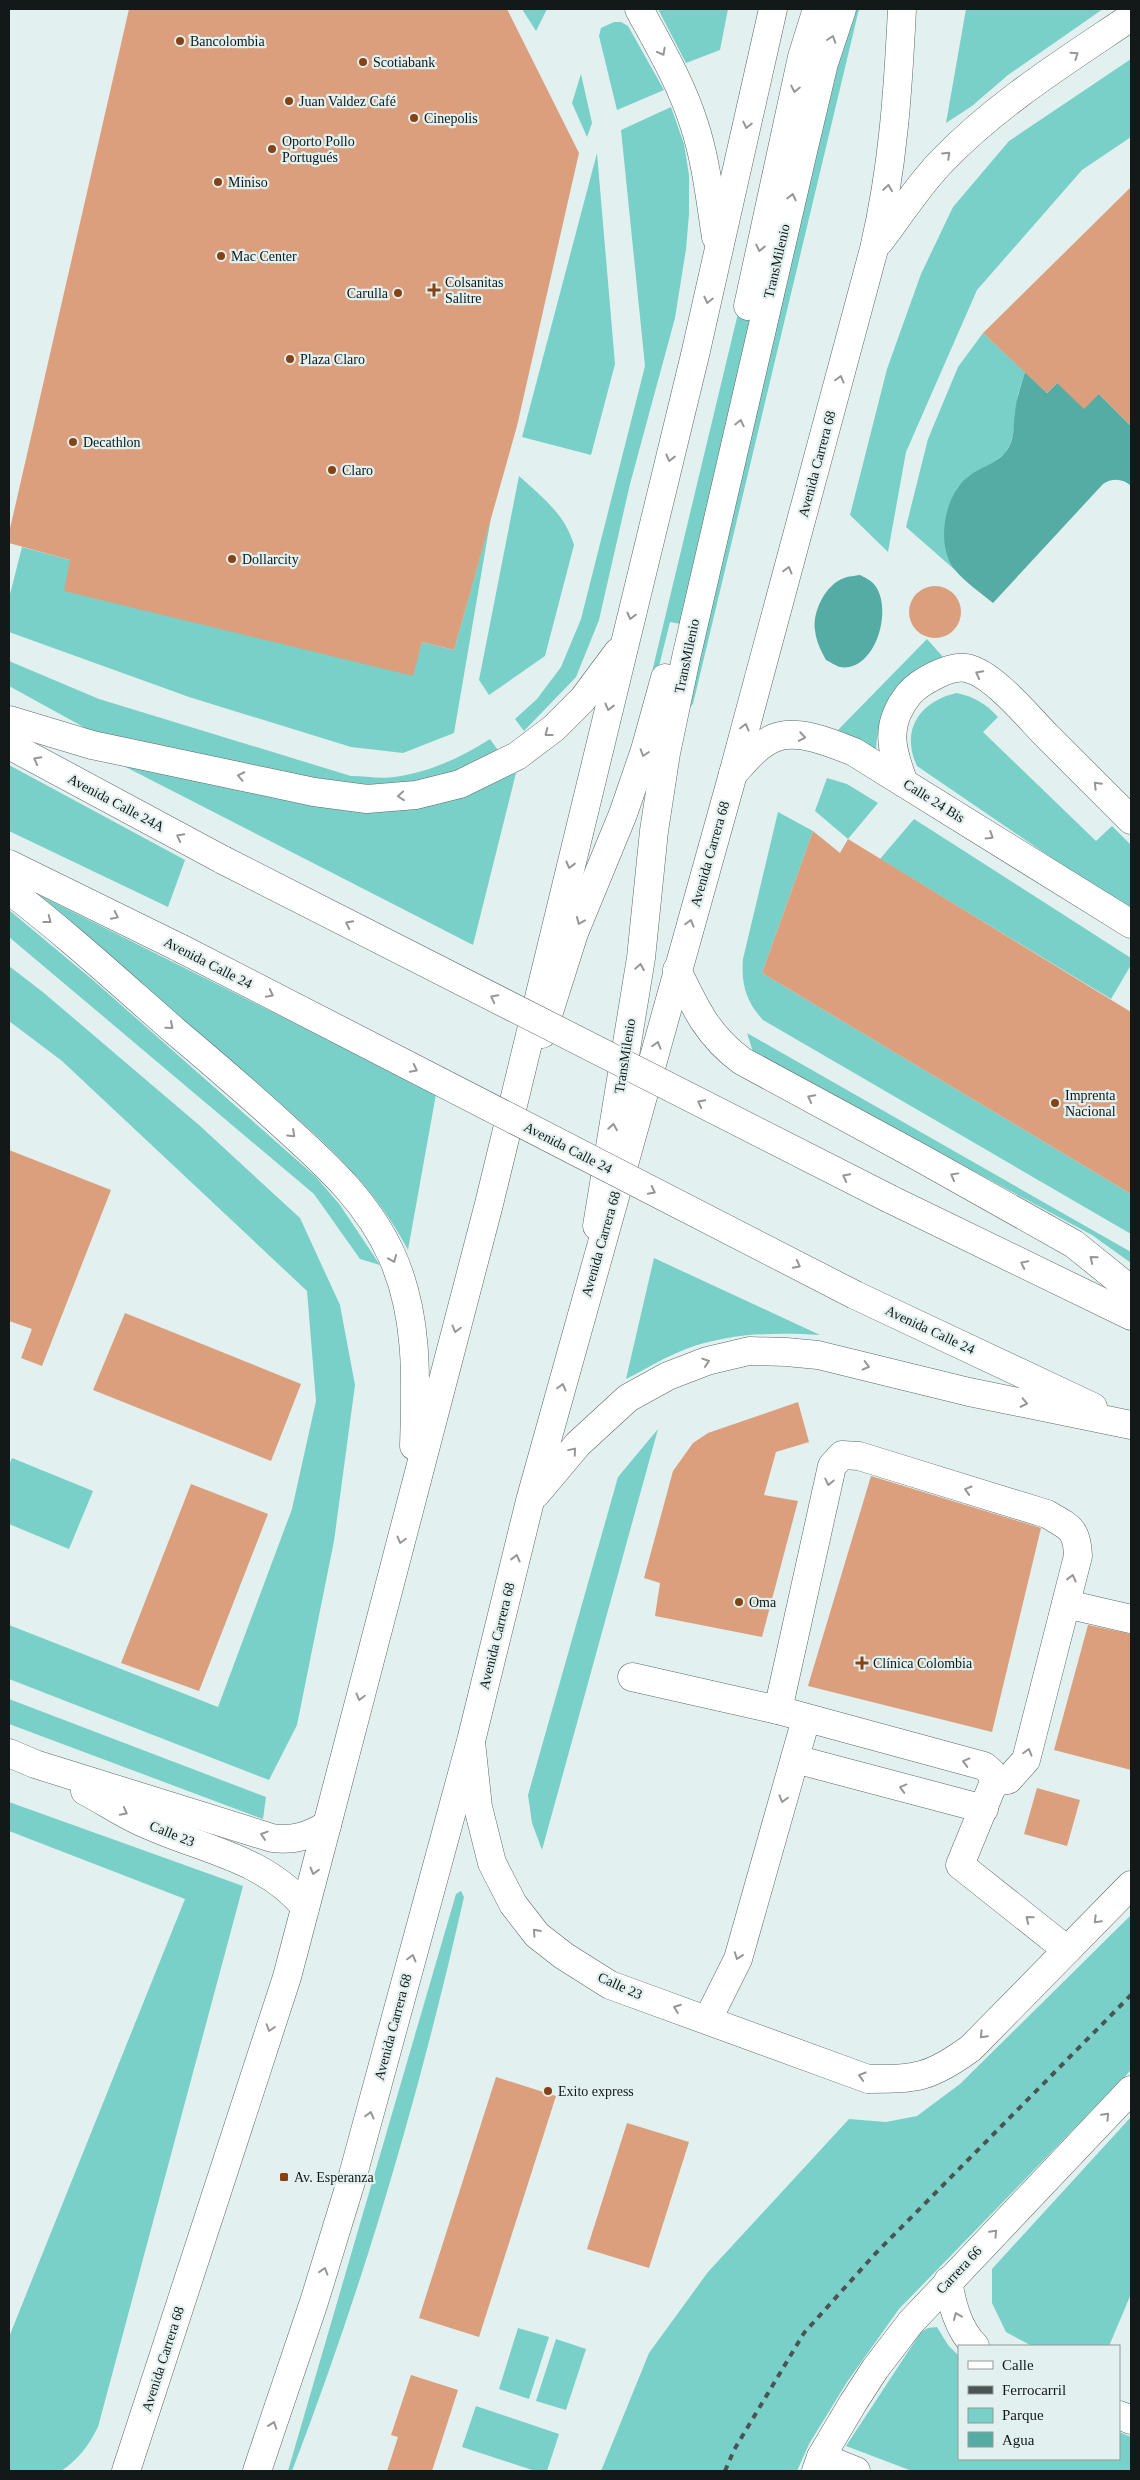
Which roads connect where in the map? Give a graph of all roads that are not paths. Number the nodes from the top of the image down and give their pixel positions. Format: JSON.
{"nodes":[{"id":1,"x":639,"y":9,"type":"edge"},
{"id":2,"x":773,"y":9,"type":"edge"},
{"id":3,"x":817,"y":9,"type":"edge"},
{"id":4,"x":842,"y":9,"type":"edge"},
{"id":5,"x":902,"y":9,"type":"edge"},
{"id":6,"x":1131,"y":17,"type":"edge"},
{"id":7,"x":874,"y":249,"type":"junction"},
{"id":8,"x":718,"y":252,"type":"junction"},
{"id":9,"x":625,"y":643,"type":"junction"},
{"id":10,"x":678,"y":657,"type":"junction"},
{"id":11,"x":9,"y":705,"type":"edge"},
{"id":12,"x":9,"y":720,"type":"edge"},
{"id":13,"x":9,"y":745,"type":"edge"},
{"id":14,"x":92,"y":745,"type":"junction"},
{"id":15,"x":733,"y":774,"type":"junction"},
{"id":16,"x":904,"y":783,"type":"junction"},
{"id":17,"x":1131,"y":820,"type":"edge"},
{"id":18,"x":9,"y":864,"type":"edge"},
{"id":19,"x":9,"y":890,"type":"edge"},
{"id":20,"x":1131,"y":924,"type":"edge"},
{"id":21,"x":677,"y":970,"type":"junction"},
{"id":22,"x":466,"y":1289,"type":"junction"},
{"id":23,"x":1131,"y":1290,"type":"edge"},
{"id":24,"x":582,"y":1313,"type":"junction"},
{"id":25,"x":1131,"y":1316,"type":"edge"},
{"id":26,"x":1131,"y":1425,"type":"edge"},
{"id":27,"x":413,"y":1493,"type":"junction"},
{"id":28,"x":530,"y":1501,"type":"junction"},
{"id":29,"x":1066,"y":1604,"type":"junction"},
{"id":30,"x":1131,"y":1619,"type":"edge"},
{"id":31,"x":632,"y":1677,"type":"dead end"},
{"id":32,"x":778,"y":1710,"type":"junction"},
{"id":33,"x":806,"y":1719,"type":"junction"},
{"id":34,"x":471,"y":1741,"type":"junction"},
{"id":35,"x":9,"y":1754,"type":"edge"},
{"id":36,"x":795,"y":1760,"type":"junction"},
{"id":37,"x":35,"y":1764,"type":"junction"},
{"id":38,"x":994,"y":1782,"type":"junction"},
{"id":39,"x":984,"y":1809,"type":"junction"},
{"id":40,"x":326,"y":1825,"type":"junction"},
{"id":41,"x":1131,"y":1885,"type":"edge"},
{"id":42,"x":305,"y":1907,"type":"junction"},
{"id":43,"x":1067,"y":1950,"type":"junction"},
{"id":44,"x":708,"y":2019,"type":"junction"},
{"id":45,"x":1131,"y":2090,"type":"edge"},
{"id":46,"x":948,"y":2281,"type":"junction"},
{"id":47,"x":974,"y":2345,"type":"edge"},
{"id":48,"x":818,"y":2464,"type":"edge"},
{"id":49,"x":126,"y":2471,"type":"edge"},
{"id":50,"x":257,"y":2471,"type":"edge"},
{"id":51,"x":856,"y":2471,"type":"edge"}],
"edges":[{"from":1,"to":8,"type":"main road","one_way":true},
{"from":2,"to":8,"type":"main road","name":"Avenida Carrera 68","one_way":true},
{"from":3,"to":10,"type":"main road","name":"TransMilenio","one_way":true},
{"from":10,"to":4,"type":"main road","name":"TransMilenio","one_way":true},
{"from":7,"to":5,"type":"main road","name":"Avenida Carrera 68","one_way":true},
{"from":7,"to":6,"type":"main road","one_way":true},
{"from":15,"to":7,"type":"main road","name":"Avenida Carrera 68","one_way":true},
{"from":8,"to":9,"type":"main road","name":"Avenida Carrera 68","one_way":true},
{"from":9,"to":14,"type":"main road","one_way":true},
{"from":9,"to":22,"type":"main road","name":"Avenida Carrera 68","one_way":true},
{"from":10,"to":22,"type":"main road","name":"TransMilenio","one_way":true},
{"from":24,"to":10,"type":"main road","name":"TransMilenio","one_way":true},
{"from":11,"to":14,"type":"main road"},
{"from":12,"to":14,"type":"main road"},
{"from":25,"to":13,"type":"main road","name":"Avenida Calle 24A","one_way":true,"bridge":true},
{"from":15,"to":16,"type":"main road","name":"Calle 24 Bis","one_way":true},
{"from":21,"to":15,"type":"main road","name":"Avenida Carrera 68","one_way":true},
{"from":17,"to":16,"type":"main road","one_way":true},
{"from":16,"to":20,"type":"main road","name":"Calle 24 Bis","one_way":true},
{"from":18,"to":26,"type":"main road","name":"Avenida Calle 24","one_way":true,"bridge":true},
{"from":19,"to":27,"type":"main road","one_way":true},
{"from":23,"to":21,"type":"main road","one_way":true},
{"from":24,"to":21,"type":"main road","name":"Avenida Carrera 68","one_way":true},
{"from":22,"to":27,"type":"main road","name":"Avenida Carrera 68","one_way":true},
{"from":28,"to":24,"type":"main road","name":"Avenida Carrera 68","one_way":true},
{"from":28,"to":26,"type":"main road","one_way":true},
{"from":27,"to":40,"type":"main road","name":"Avenida Carrera 68","one_way":true},
{"from":34,"to":28,"type":"main road","name":"Avenida Carrera 68","one_way":true},
{"from":29,"to":30,"type":"main road"},
{"from":29,"to":32,"type":"main road","one_way":true},
{"from":38,"to":29,"type":"main road","one_way":true},
{"from":31,"to":32,"type":"main road"},
{"from":32,"to":33,"type":"main road"},
{"from":33,"to":36,"type":"main road"},
{"from":38,"to":33,"type":"main road","one_way":true},
{"from":44,"to":34,"type":"main road","name":"Calle 23","one_way":true},
{"from":50,"to":34,"type":"main road","name":"Avenida Carrera 68","one_way":true},
{"from":35,"to":37,"type":"main road","name":"Calle 23"},
{"from":39,"to":36,"type":"main road","one_way":true},
{"from":36,"to":44,"type":"main road","one_way":true},
{"from":40,"to":37,"type":"main road","name":"Calle 23","one_way":true},
{"from":37,"to":42,"type":"main road","name":"Calle 23","one_way":true},
{"from":38,"to":39,"type":"main road"},
{"from":43,"to":39,"type":"main road","one_way":true},
{"from":40,"to":42,"type":"main road","name":"Avenida Carrera 68","one_way":true},
{"from":41,"to":43,"type":"main road","one_way":true},
{"from":42,"to":49,"type":"main road","name":"Avenida Carrera 68","one_way":true},
{"from":43,"to":44,"type":"main road","name":"Calle 23","one_way":true},
{"from":46,"to":45,"type":"main road","name":"Carrera 66","one_way":true},
{"from":47,"to":46,"type":"main road","one_way":true},
{"from":46,"to":48,"type":"main road","name":"Carrera 66"},
{"from":48,"to":51,"type":"main road"}]}
